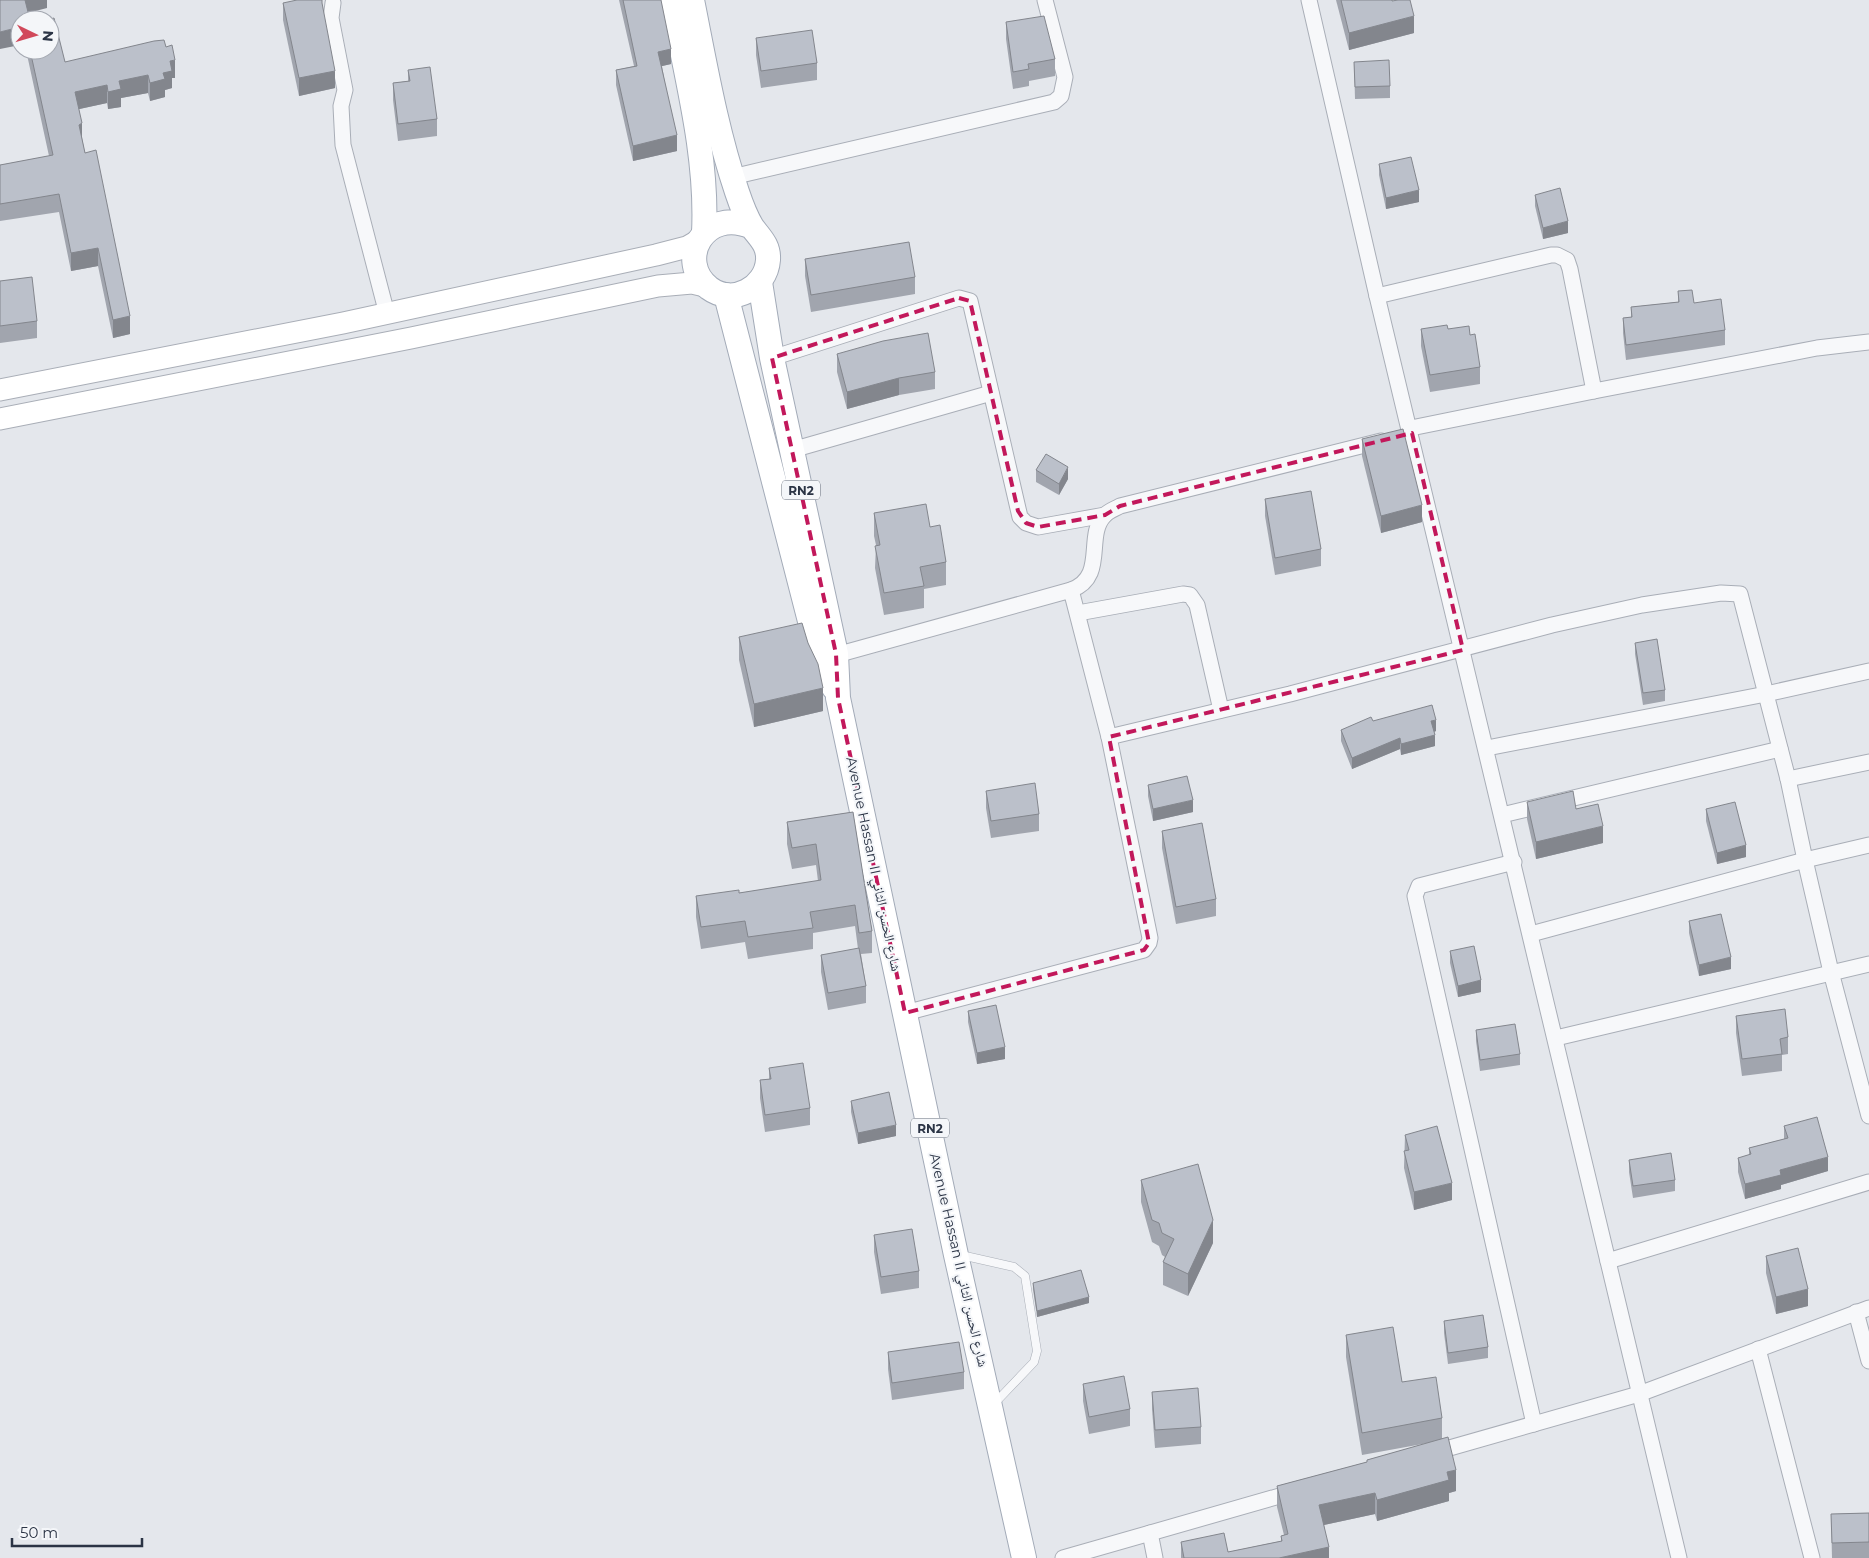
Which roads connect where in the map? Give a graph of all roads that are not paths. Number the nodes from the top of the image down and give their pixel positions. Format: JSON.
{"nodes":[{"id":1,"x":672,"y":0,"type":"edge"},
{"id":2,"x":692,"y":0,"type":"edge"},
{"id":3,"x":1045,"y":0,"type":"edge"},
{"id":4,"x":1309,"y":0,"type":"edge"},
{"id":5,"x":333,"y":1,"type":"edge"},
{"id":6,"x":732,"y":177,"type":"junction"},
{"id":7,"x":752,"y":227,"type":"junction"},
{"id":8,"x":702,"y":236,"type":"junction"},
{"id":9,"x":760,"y":282,"type":"junction"},
{"id":10,"x":717,"y":291,"type":"junction"},
{"id":11,"x":1378,"y":296,"type":"junction"},
{"id":12,"x":387,"y":314,"type":"junction"},
{"id":13,"x":1869,"y":342,"type":"edge"},
{"id":14,"x":772,"y":358,"type":"junction"},
{"id":15,"x":0,"y":390,"type":"edge"},
{"id":16,"x":1594,"y":391,"type":"junction"},
{"id":17,"x":991,"y":393,"type":"junction"},
{"id":18,"x":0,"y":419,"type":"edge"},
{"id":19,"x":1411,"y":430,"type":"junction"},
{"id":20,"x":792,"y":450,"type":"junction"},
{"id":21,"x":1104,"y":515,"type":"junction"},
{"id":22,"x":1072,"y":590,"type":"junction"},
{"id":23,"x":1078,"y":613,"type":"junction"},
{"id":24,"x":1463,"y":650,"type":"junction"},
{"id":25,"x":828,"y":657,"type":"junction"},
{"id":26,"x":1869,"y":671,"type":"edge"},
{"id":27,"x":1766,"y":694,"type":"junction"},
{"id":28,"x":1221,"y":710,"type":"junction"},
{"id":29,"x":1109,"y":737,"type":"junction"},
{"id":30,"x":1486,"y":748,"type":"junction"},
{"id":31,"x":1780,"y":749,"type":"junction"},
{"id":32,"x":1869,"y":762,"type":"edge"},
{"id":33,"x":1788,"y":779,"type":"junction"},
{"id":34,"x":1502,"y":815,"type":"junction"},
{"id":35,"x":1869,"y":845,"type":"edge"},
{"id":36,"x":1806,"y":860,"type":"junction"},
{"id":37,"x":1514,"y":862,"type":"junction"},
{"id":38,"x":1531,"y":934,"type":"junction"},
{"id":39,"x":1869,"y":964,"type":"edge"},
{"id":40,"x":1831,"y":972,"type":"junction"},
{"id":41,"x":905,"y":1013,"type":"junction"},
{"id":42,"x":1556,"y":1038,"type":"junction"},
{"id":43,"x":1863,"y":1067,"type":"edge"},
{"id":44,"x":1869,"y":1116,"type":"edge"},
{"id":45,"x":1869,"y":1182,"type":"edge"},
{"id":46,"x":956,"y":1254,"type":"junction"},
{"id":47,"x":1608,"y":1261,"type":"junction"},
{"id":48,"x":1863,"y":1310,"type":"edge"},
{"id":49,"x":1758,"y":1349,"type":"junction"},
{"id":50,"x":1869,"y":1361,"type":"edge"},
{"id":51,"x":1639,"y":1394,"type":"junction"},
{"id":52,"x":991,"y":1406,"type":"junction"},
{"id":53,"x":1534,"y":1424,"type":"junction"},
{"id":54,"x":1418,"y":1457,"type":"edge"},
{"id":55,"x":1313,"y":1487,"type":"edge"},
{"id":56,"x":1150,"y":1533,"type":"junction"},
{"id":57,"x":1024,"y":1558,"type":"edge"},
{"id":58,"x":1063,"y":1558,"type":"edge"},
{"id":59,"x":1155,"y":1558,"type":"edge"},
{"id":60,"x":1679,"y":1558,"type":"edge"},
{"id":61,"x":1812,"y":1558,"type":"edge"}],
"edges":[{"from":1,"to":8,"type":"main road","number":"RN2"},
{"from":2,"to":6,"type":"main road","number":"RN2"},
{"from":3,"to":6,"type":"street"},
{"from":4,"to":11,"type":"street"},
{"from":5,"to":12,"type":"street"},
{"from":6,"to":7,"type":"main road","number":"RN2"},
{"from":7,"to":8,"type":"main road"},
{"from":7,"to":9,"type":"main road","number":"RN2"},
{"from":8,"to":10,"type":"main road","number":"RN2"},
{"from":8,"to":12,"type":"street"},
{"from":9,"to":10,"type":"main road"},
{"from":9,"to":14,"type":"main road","name":"Avenue Hassan II شارع الحسن الثاني","number":"RN2"},
{"from":10,"to":18,"type":"street"},
{"from":10,"to":25,"type":"main road","name":"Avenue Hassan II شارع الحسن الثاني","number":"RN2"},
{"from":11,"to":16,"type":"street"},
{"from":11,"to":19,"type":"street"},
{"from":12,"to":15,"type":"street"},
{"from":13,"to":16,"type":"street"},
{"from":14,"to":17,"type":"street"},
{"from":14,"to":20,"type":"main road","name":"Avenue Hassan II شارع الحسن الثاني","number":"RN2"},
{"from":16,"to":19,"type":"street"},
{"from":17,"to":20,"type":"street"},
{"from":17,"to":21,"type":"street"},
{"from":19,"to":21,"type":"street"},
{"from":19,"to":24,"type":"street"},
{"from":20,"to":25,"type":"main road","name":"Avenue Hassan II شارع الحسن الثاني","number":"RN2"},
{"from":21,"to":22,"type":"street"},
{"from":22,"to":23,"type":"street"},
{"from":22,"to":25,"type":"street"},
{"from":23,"to":28,"type":"street"},
{"from":23,"to":29,"type":"street"},
{"from":24,"to":27,"type":"street"},
{"from":24,"to":28,"type":"street"},
{"from":24,"to":30,"type":"street"},
{"from":25,"to":41,"type":"main road","name":"Avenue Hassan II شارع الحسن الثاني","number":"RN2"},
{"from":26,"to":27,"type":"street"},
{"from":27,"to":30,"type":"street"},
{"from":27,"to":31,"type":"street"},
{"from":28,"to":29,"type":"street"},
{"from":29,"to":41,"type":"street"},
{"from":30,"to":34,"type":"street"},
{"from":31,"to":33,"type":"street"},
{"from":31,"to":34,"type":"street"},
{"from":32,"to":33,"type":"street"},
{"from":33,"to":36,"type":"street"},
{"from":34,"to":37,"type":"street"},
{"from":35,"to":36,"type":"street"},
{"from":36,"to":38,"type":"street"},
{"from":36,"to":40,"type":"street"},
{"from":37,"to":38,"type":"street"},
{"from":37,"to":53,"type":"street"},
{"from":38,"to":42,"type":"street"},
{"from":39,"to":40,"type":"street"},
{"from":40,"to":42,"type":"street"},
{"from":40,"to":43,"type":"street"},
{"from":41,"to":46,"type":"main road","name":"Avenue Hassan II شارع الحسن الثاني","number":"RN2"},
{"from":42,"to":47,"type":"street"},
{"from":43,"to":44,"type":"street"},
{"from":45,"to":47,"type":"street"},
{"from":46,"to":52,"type":"main road","name":"Avenue Hassan II شارع الحسن الثاني","number":"RN2"},
{"from":46,"to":52,"type":"lane"},
{"from":47,"to":51,"type":"street"},
{"from":48,"to":49,"type":"street"},
{"from":48,"to":50,"type":"street"},
{"from":49,"to":51,"type":"street"},
{"from":49,"to":61,"type":"street"},
{"from":51,"to":53,"type":"street"},
{"from":51,"to":60,"type":"street"},
{"from":52,"to":57,"type":"main road","name":"Avenue Hassan II شارع الحسن الثاني","number":"RN2"},
{"from":53,"to":54,"type":"street"},
{"from":55,"to":56,"type":"street"},
{"from":56,"to":58,"type":"street"},
{"from":56,"to":59,"type":"street"}]}
